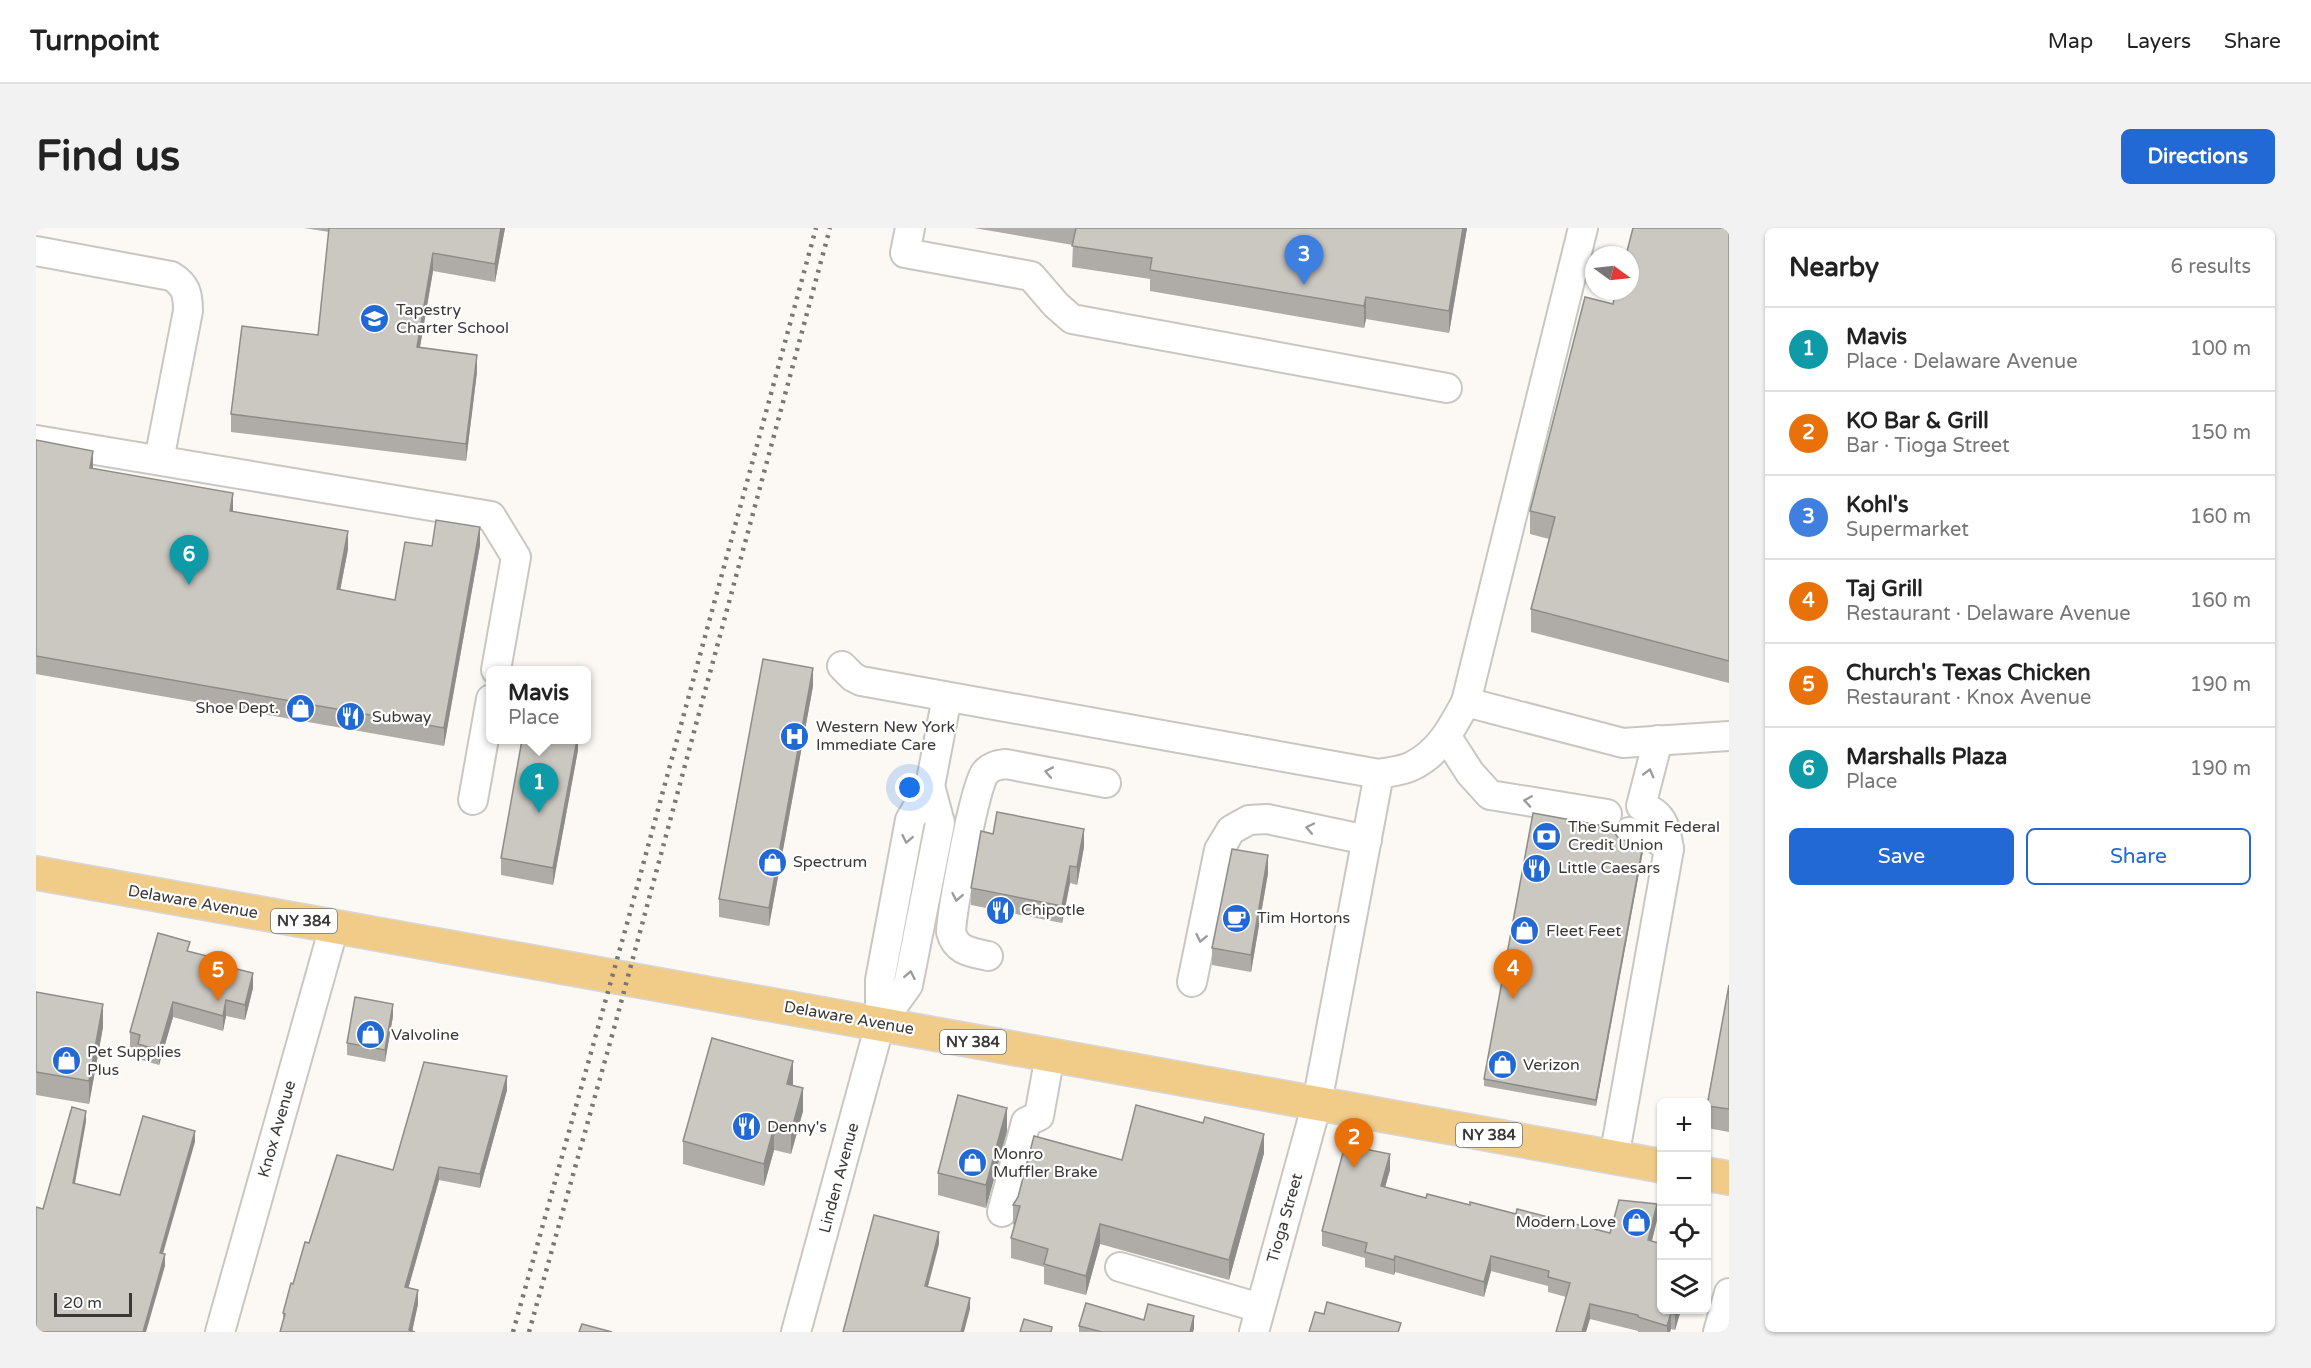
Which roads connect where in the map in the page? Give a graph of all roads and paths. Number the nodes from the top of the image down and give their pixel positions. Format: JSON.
{"nodes":[{"id":1,"x":910,"y":228,"type":"edge"},
{"id":2,"x":1583,"y":228,"type":"edge"},
{"id":3,"x":36,"y":251,"type":"edge"},
{"id":4,"x":1447,"y":388,"type":"dead end"},
{"id":5,"x":36,"y":440,"type":"edge"},
{"id":6,"x":159,"y":460,"type":"junction"},
{"id":7,"x":497,"y":666,"type":"edge"},
{"id":8,"x":842,"y":666,"type":"dead end"},
{"id":9,"x":947,"y":697,"type":"junction"},
{"id":10,"x":1466,"y":702,"type":"junction"},
{"id":11,"x":486,"y":727,"type":"edge"},
{"id":12,"x":1729,"y":736,"type":"edge"},
{"id":13,"x":1448,"y":737,"type":"junction"},
{"id":14,"x":1658,"y":740,"type":"junction"},
{"id":15,"x":1379,"y":774,"type":"junction"},
{"id":16,"x":1106,"y":783,"type":"dead end"},
{"id":17,"x":473,"y":800,"type":"dead end"},
{"id":18,"x":1367,"y":840,"type":"junction"},
{"id":19,"x":1668,"y":843,"type":"junction"},
{"id":20,"x":36,"y":873,"type":"edge"},
{"id":21,"x":334,"y":927,"type":"junction"},
{"id":22,"x":988,"y":956,"type":"dead end"},
{"id":23,"x":1192,"y":982,"type":"dead end"},
{"id":24,"x":880,"y":1024,"type":"junction"},
{"id":25,"x":1050,"y":1055,"type":"junction"},
{"id":26,"x":1317,"y":1103,"type":"junction"},
{"id":27,"x":1614,"y":1158,"type":"junction"},
{"id":28,"x":1657,"y":1165,"type":"edge"},
{"id":29,"x":1711,"y":1175,"type":"edge"},
{"id":30,"x":1729,"y":1178,"type":"edge"},
{"id":31,"x":1002,"y":1212,"type":"dead end"},
{"id":32,"x":1120,"y":1267,"type":"dead end"},
{"id":33,"x":1729,"y":1293,"type":"edge"},
{"id":34,"x":1257,"y":1320,"type":"edge"},
{"id":35,"x":220,"y":1332,"type":"edge"},
{"id":36,"x":796,"y":1332,"type":"edge"},
{"id":37,"x":1718,"y":1332,"type":"edge"}],
"edges":[{"from":1,"to":4,"type":"street"},
{"from":2,"to":10,"type":"street"},
{"from":3,"to":6,"type":"street"},
{"from":5,"to":6,"type":"street"},
{"from":6,"to":7,"type":"street"},
{"from":8,"to":9,"type":"street"},
{"from":9,"to":15,"type":"street"},
{"from":9,"to":24,"type":"street"},
{"from":10,"to":13,"type":"street"},
{"from":10,"to":14,"type":"street"},
{"from":11,"to":17,"type":"street"},
{"from":12,"to":14,"type":"street"},
{"from":13,"to":15,"type":"street"},
{"from":19,"to":13,"type":"street","one_way":true},
{"from":19,"to":14,"type":"street","one_way":true},
{"from":15,"to":18,"type":"street","name":"Tioga Street"},
{"from":16,"to":22,"type":"street","one_way":true},
{"from":18,"to":23,"type":"street","one_way":true},
{"from":18,"to":26,"type":"street","name":"Tioga Street"},
{"from":19,"to":27,"type":"street"},
{"from":20,"to":21,"type":"main road","name":"Delaware Avenue","number":"NY 384"},
{"from":21,"to":24,"type":"main road","name":"Delaware Avenue","number":"NY 384"},
{"from":21,"to":35,"type":"street","name":"Knox Avenue"},
{"from":24,"to":25,"type":"main road","name":"Delaware Avenue","number":"NY 384"},
{"from":24,"to":36,"type":"street","name":"Linden Avenue"},
{"from":25,"to":26,"type":"main road","name":"Delaware Avenue","number":"NY 384"},
{"from":25,"to":31,"type":"street"},
{"from":26,"to":27,"type":"main road","name":"Delaware Avenue","number":"NY 384"},
{"from":26,"to":34,"type":"street","name":"Tioga Street"},
{"from":27,"to":28,"type":"main road","name":"Delaware Avenue","number":"NY 384"},
{"from":29,"to":30,"type":"main road"},
{"from":32,"to":34,"type":"street"},
{"from":33,"to":37,"type":"street"}]}
